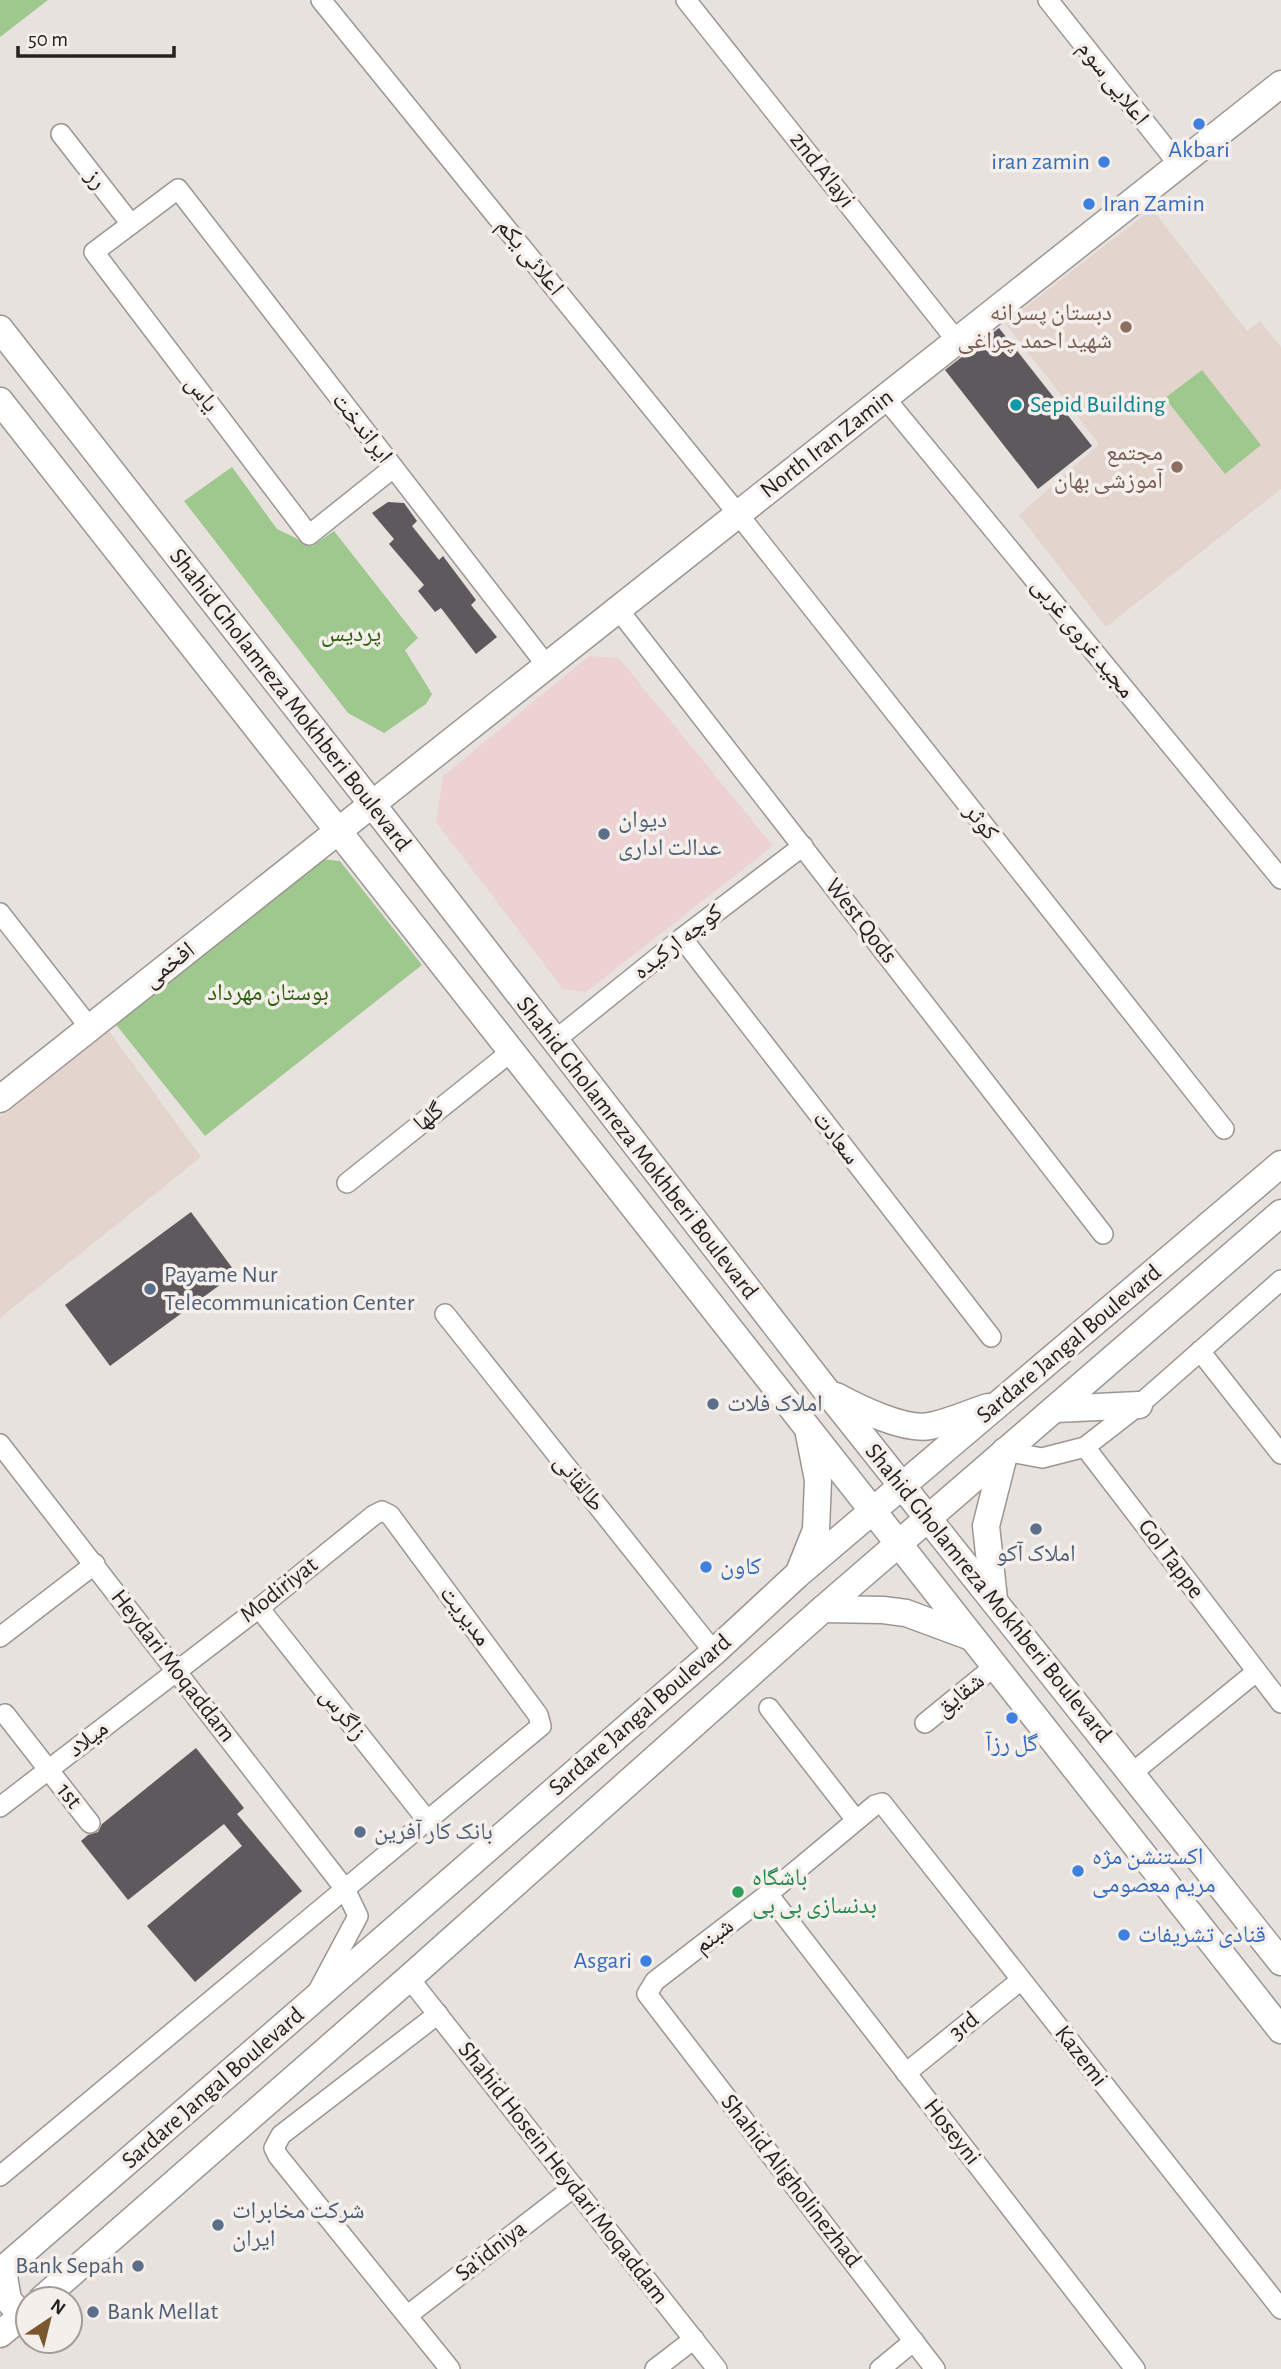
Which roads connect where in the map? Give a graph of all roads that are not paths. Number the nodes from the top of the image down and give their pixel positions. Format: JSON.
{"nodes":[{"id":1,"x":321,"y":0,"type":"edge"},
{"id":2,"x":686,"y":0,"type":"edge"},
{"id":3,"x":1048,"y":0,"type":"edge"},
{"id":4,"x":1281,"y":84,"type":"edge"},
{"id":5,"x":61,"y":134,"type":"dead end"},
{"id":6,"x":1179,"y":165,"type":"junction"},
{"id":7,"x":178,"y":189,"type":"joint"},
{"id":8,"x":131,"y":224,"type":"junction"},
{"id":9,"x":0,"y":329,"type":"edge"},
{"id":10,"x":957,"y":341,"type":"junction"},
{"id":11,"x":885,"y":398,"type":"junction"},
{"id":12,"x":0,"y":401,"type":"edge"},
{"id":13,"x":393,"y":468,"type":"junction"},
{"id":14,"x":738,"y":514,"type":"junction"},
{"id":15,"x":618,"y":609,"type":"junction"},
{"id":16,"x":547,"y":666,"type":"junction"},
{"id":17,"x":372,"y":804,"type":"junction"},
{"id":18,"x":338,"y":831,"type":"junction"},
{"id":19,"x":803,"y":846,"type":"junction"},
{"id":20,"x":1281,"y":880,"type":"edge"},
{"id":21,"x":0,"y":913,"type":"edge"},
{"id":22,"x":682,"y":938,"type":"junction"},
{"id":23,"x":90,"y":1028,"type":"junction"},
{"id":24,"x":554,"y":1041,"type":"junction"},
{"id":25,"x":512,"y":1051,"type":"junction"},
{"id":26,"x":0,"y":1099,"type":"edge"},
{"id":27,"x":1224,"y":1129,"type":"dead end"},
{"id":28,"x":1281,"y":1164,"type":"edge"},
{"id":29,"x":347,"y":1183,"type":"dead end"},
{"id":30,"x":1281,"y":1213,"type":"edge"},
{"id":31,"x":1103,"y":1234,"type":"dead end"},
{"id":32,"x":1281,"y":1280,"type":"edge"},
{"id":33,"x":445,"y":1314,"type":"dead end"},
{"id":34,"x":991,"y":1337,"type":"dead end"},
{"id":35,"x":1200,"y":1351,"type":"junction"},
{"id":36,"x":825,"y":1389,"type":"junction"},
{"id":37,"x":1000,"y":1403,"type":"junction"},
{"id":38,"x":1139,"y":1405,"type":"junction"},
{"id":39,"x":1056,"y":1409,"type":"junction"},
{"id":40,"x":808,"y":1429,"type":"junction"},
{"id":41,"x":0,"y":1444,"type":"edge"},
{"id":42,"x":1085,"y":1447,"type":"junction"},
{"id":43,"x":1005,"y":1451,"type":"junction"},
{"id":44,"x":1281,"y":1454,"type":"edge"},
{"id":45,"x":903,"y":1485,"type":"junction"},
{"id":46,"x":873,"y":1511,"type":"junction"},
{"id":47,"x":929,"y":1519,"type":"junction"},
{"id":48,"x":900,"y":1545,"type":"junction"},
{"id":49,"x":95,"y":1564,"type":"junction"},
{"id":50,"x":797,"y":1575,"type":"junction"},
{"id":51,"x":994,"y":1599,"type":"junction"},
{"id":52,"x":259,"y":1608,"type":"junction"},
{"id":53,"x":824,"y":1609,"type":"junction"},
{"id":54,"x":0,"y":1637,"type":"edge"},
{"id":55,"x":972,"y":1637,"type":"junction"},
{"id":56,"x":714,"y":1652,"type":"junction"},
{"id":57,"x":995,"y":1667,"type":"junction"},
{"id":58,"x":176,"y":1670,"type":"junction"},
{"id":59,"x":1256,"y":1671,"type":"junction"},
{"id":60,"x":1281,"y":1703,"type":"edge"},
{"id":61,"x":769,"y":1708,"type":"dead end"},
{"id":62,"x":5,"y":1714,"type":"dead end"},
{"id":63,"x":925,"y":1723,"type":"dead end"},
{"id":64,"x":49,"y":1769,"type":"junction"},
{"id":65,"x":1132,"y":1773,"type":"junction"},
{"id":66,"x":882,"y":1803,"type":"joint"},
{"id":67,"x":0,"y":1807,"type":"edge"},
{"id":68,"x":427,"y":1820,"type":"junction"},
{"id":69,"x":856,"y":1820,"type":"junction"},
{"id":70,"x":90,"y":1823,"type":"dead end"},
{"id":71,"x":345,"y":1889,"type":"junction"},
{"id":72,"x":768,"y":1894,"type":"junction"},
{"id":73,"x":1281,"y":1962,"type":"edge"},
{"id":74,"x":410,"y":1978,"type":"junction"},
{"id":75,"x":1021,"y":1980,"type":"junction"},
{"id":76,"x":647,"y":1994,"type":"joint"},
{"id":77,"x":312,"y":2001,"type":"junction"},
{"id":78,"x":438,"y":2014,"type":"junction"},
{"id":79,"x":1281,"y":2030,"type":"edge"},
{"id":80,"x":906,"y":2073,"type":"junction"},
{"id":81,"x":0,"y":2176,"type":"edge"},
{"id":82,"x":574,"y":2187,"type":"junction"},
{"id":83,"x":1,"y":2271,"type":"edge"},
{"id":84,"x":58,"y":2285,"type":"edge"},
{"id":85,"x":14,"y":2307,"type":"edge"},
{"id":86,"x":1281,"y":2309,"type":"edge"},
{"id":87,"x":408,"y":2315,"type":"junction"},
{"id":88,"x":14,"y":2323,"type":"edge"},
{"id":89,"x":0,"y":2334,"type":"edge"},
{"id":90,"x":694,"y":2339,"type":"junction"},
{"id":91,"x":914,"y":2341,"type":"junction"},
{"id":92,"x":450,"y":2369,"type":"edge"},
{"id":93,"x":654,"y":2369,"type":"edge"},
{"id":94,"x":717,"y":2369,"type":"edge"},
{"id":95,"x":880,"y":2369,"type":"edge"},
{"id":96,"x":935,"y":2369,"type":"edge"},
{"id":97,"x":1135,"y":2369,"type":"edge"}],
"edges":[{"from":1,"to":14,"type":"street","name":"اعلائی یکم"},
{"from":2,"to":10,"type":"street","name":"2nd A'layi"},
{"from":3,"to":6,"type":"street","name":"اعلایی سوم"},
{"from":4,"to":6,"type":"main road","name":"North Iran Zamin"},
{"from":5,"to":8,"type":"street","name":"رز"},
{"from":6,"to":10,"type":"main road","name":"North Iran Zamin"},
{"from":7,"to":8,"type":"street","name":"یاس"},
{"from":7,"to":13,"type":"street","name":"ایراندخت"},
{"from":8,"to":13,"type":"street","name":"یاس"},
{"from":9,"to":17,"type":"main road","name":"Shahid Gholamreza Mokhberi Boulevard"},
{"from":10,"to":11,"type":"main road","name":"North Iran Zamin"},
{"from":11,"to":14,"type":"main road","name":"North Iran Zamin"},
{"from":11,"to":20,"type":"street","name":"مجید غروی غربی"},
{"from":12,"to":18,"type":"main road","name":"Shahid Gholamreza Mokhberi Boulevard"},
{"from":13,"to":16,"type":"street","name":"ایراندخت"},
{"from":14,"to":15,"type":"main road","name":"North Iran Zamin"},
{"from":14,"to":27,"type":"street","name":"کوثر"},
{"from":15,"to":16,"type":"main road","name":"North Iran Zamin"},
{"from":15,"to":19,"type":"street","name":"West Qods"},
{"from":16,"to":17,"type":"main road","name":"North Iran Zamin"},
{"from":17,"to":18,"type":"main road","name":"افخمی"},
{"from":17,"to":24,"type":"main road","name":"Shahid Gholamreza Mokhberi Boulevard"},
{"from":18,"to":23,"type":"main road","name":"افخمی"},
{"from":18,"to":25,"type":"main road","name":"Shahid Gholamreza Mokhberi Boulevard"},
{"from":19,"to":22,"type":"street","name":"کوچه ارکیده"},
{"from":19,"to":31,"type":"street","name":"West Qods"},
{"from":21,"to":23,"type":"street"},
{"from":22,"to":24,"type":"street","name":"کوچه ارکیده"},
{"from":22,"to":34,"type":"street","name":"سعادت"},
{"from":23,"to":26,"type":"main road","name":"افخمی"},
{"from":24,"to":36,"type":"main road","name":"Shahid Gholamreza Mokhberi Boulevard"},
{"from":25,"to":29,"type":"street","name":"گلها"},
{"from":25,"to":40,"type":"main road","name":"Shahid Gholamreza Mokhberi Boulevard"},
{"from":28,"to":37,"type":"main road","name":"Sardare Jangal Boulevard"},
{"from":30,"to":39,"type":"main road","name":"Sardare Jangal Boulevard"},
{"from":32,"to":35,"type":"street"},
{"from":33,"to":56,"type":"street","name":"طالقانی"},
{"from":35,"to":38,"type":"street"},
{"from":35,"to":44,"type":"street"},
{"from":36,"to":37,"type":"main road"},
{"from":36,"to":45,"type":"main road","name":"Shahid Gholamreza Mokhberi Boulevard"},
{"from":37,"to":45,"type":"main road","name":"Sardare Jangal Boulevard"},
{"from":38,"to":39,"type":"main road"},
{"from":38,"to":42,"type":"street"},
{"from":39,"to":43,"type":"main road","name":"Sardare Jangal Boulevard"},
{"from":40,"to":46,"type":"main road","name":"Shahid Gholamreza Mokhberi Boulevard"},
{"from":40,"to":50,"type":"main road"},
{"from":41,"to":49,"type":"street","name":"Heydari Moqaddam"},
{"from":42,"to":43,"type":"street"},
{"from":42,"to":59,"type":"street","name":"Gol Tappe"},
{"from":43,"to":47,"type":"main road","name":"Sardare Jangal Boulevard"},
{"from":43,"to":51,"type":"main road"},
{"from":45,"to":46,"type":"main road","name":"Sardare Jangal Boulevard"},
{"from":45,"to":47,"type":"main road","name":"Shahid Gholamreza Mokhberi Boulevard"},
{"from":46,"to":48,"type":"main road","name":"Shahid Gholamreza Mokhberi Boulevard"},
{"from":46,"to":50,"type":"main road","name":"Sardare Jangal Boulevard"},
{"from":47,"to":48,"type":"main road","name":"Sardare Jangal Boulevard"},
{"from":47,"to":51,"type":"main road","name":"Shahid Gholamreza Mokhberi Boulevard"},
{"from":48,"to":53,"type":"main road","name":"Sardare Jangal Boulevard"},
{"from":48,"to":55,"type":"main road","name":"Shahid Gholamreza Mokhberi Boulevard"},
{"from":49,"to":54,"type":"street"},
{"from":49,"to":58,"type":"street","name":"Heydari Moqaddam"},
{"from":50,"to":56,"type":"main road","name":"Sardare Jangal Boulevard"},
{"from":51,"to":65,"type":"main road","name":"Shahid Gholamreza Mokhberi Boulevard"},
{"from":52,"to":58,"type":"street","name":"Modiriyat"},
{"from":52,"to":68,"type":"street","name":"زاگرس"},
{"from":52,"to":68,"type":"street","name":"مدیریت"},
{"from":53,"to":55,"type":"main road"},
{"from":53,"to":74,"type":"main road","name":"Sardare Jangal Boulevard"},
{"from":55,"to":57,"type":"main road","name":"Shahid Gholamreza Mokhberi Boulevard"},
{"from":56,"to":77,"type":"main road","name":"Sardare Jangal Boulevard"},
{"from":57,"to":63,"type":"street","name":"شقایق"},
{"from":57,"to":79,"type":"main road","name":"Shahid Gholamreza Mokhberi Boulevard"},
{"from":58,"to":64,"type":"street","name":"میلاد"},
{"from":58,"to":71,"type":"street","name":"Heydari Moqaddam"},
{"from":59,"to":60,"type":"street","name":"Gol Tappe"},
{"from":59,"to":65,"type":"street"},
{"from":61,"to":69,"type":"street"},
{"from":62,"to":64,"type":"street","name":"1st"},
{"from":64,"to":67,"type":"street","name":"میلاد"},
{"from":64,"to":70,"type":"street","name":"1st"},
{"from":65,"to":73,"type":"main road","name":"Shahid Gholamreza Mokhberi Boulevard"},
{"from":66,"to":69,"type":"street","name":"شبنم"},
{"from":66,"to":75,"type":"street","name":"Kazemi"},
{"from":68,"to":71,"type":"street"},
{"from":69,"to":72,"type":"street","name":"شبنم"},
{"from":71,"to":77,"type":"street","name":"Heydari Moqaddam"},
{"from":71,"to":81,"type":"street"},
{"from":72,"to":76,"type":"street","name":"شبنم"},
{"from":72,"to":80,"type":"street","name":"Hoseyni"},
{"from":74,"to":78,"type":"street","name":"Shahid Hosein Heydari Moqaddam"},
{"from":74,"to":84,"type":"main road","name":"Sardare Jangal Boulevard"},
{"from":75,"to":80,"type":"street","name":"3rd"},
{"from":75,"to":86,"type":"street","name":"Kazemi"},
{"from":76,"to":91,"type":"street","name":"Shahid Aligholinezhad"},
{"from":77,"to":83,"type":"main road","name":"Sardare Jangal Boulevard"},
{"from":78,"to":82,"type":"street","name":"Shahid Hosein Heydari Moqaddam"},
{"from":78,"to":87,"type":"street"},
{"from":80,"to":97,"type":"street","name":"Hoseyni"},
{"from":82,"to":87,"type":"street","name":"Sa'idniya"},
{"from":82,"to":90,"type":"street","name":"Shahid Hosein Heydari Moqaddam"},
{"from":83,"to":85,"type":"main road"},
{"from":87,"to":92,"type":"street"},
{"from":88,"to":89,"type":"main road"},
{"from":90,"to":93,"type":"street"},
{"from":90,"to":94,"type":"street","name":"Shahid Hosein Heydari Moqaddam"},
{"from":91,"to":95,"type":"street"},
{"from":91,"to":96,"type":"street","name":"Shahid Aligholinezhad"}]}
